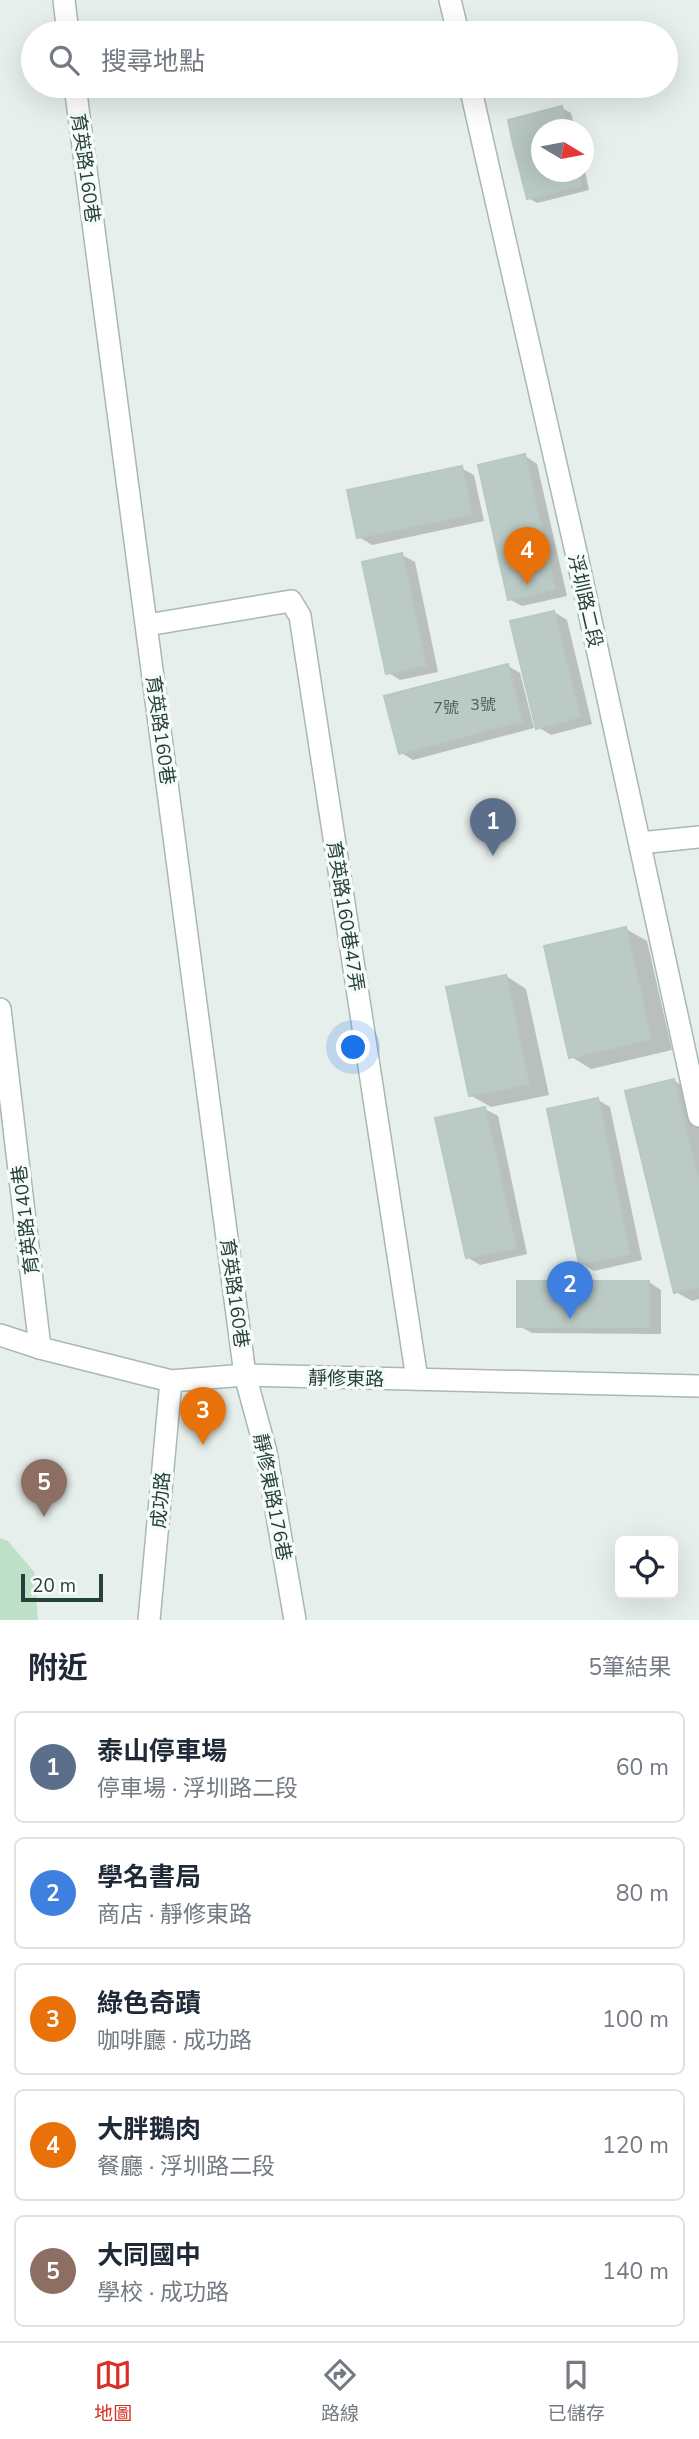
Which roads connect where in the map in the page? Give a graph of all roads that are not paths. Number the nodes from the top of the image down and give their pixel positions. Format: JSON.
{"nodes":[{"id":1,"x":64,"y":0,"type":"edge"},
{"id":2,"x":450,"y":0,"type":"edge"},
{"id":3,"x":67,"y":21,"type":"edge"},
{"id":4,"x":455,"y":21,"type":"edge"},
{"id":5,"x":77,"y":98,"type":"edge"},
{"id":6,"x":473,"y":98,"type":"edge"},
{"id":7,"x":147,"y":625,"type":"junction"},
{"id":8,"x":699,"y":837,"type":"edge"},
{"id":9,"x":640,"y":843,"type":"junction"},
{"id":10,"x":0,"y":1009,"type":"edge"},
{"id":11,"x":699,"y":1116,"type":"edge"},
{"id":12,"x":0,"y":1335,"type":"edge"},
{"id":13,"x":40,"y":1348,"type":"junction"},
{"id":14,"x":245,"y":1375,"type":"junction"},
{"id":15,"x":417,"y":1379,"type":"junction"},
{"id":16,"x":171,"y":1381,"type":"junction"},
{"id":17,"x":699,"y":1386,"type":"edge"},
{"id":18,"x":149,"y":1620,"type":"edge"},
{"id":19,"x":295,"y":1620,"type":"edge"}],
"edges":[{"from":1,"to":3,"type":"street"},
{"from":2,"to":4,"type":"street"},
{"from":5,"to":7,"type":"street","name":"育英路160巷"},
{"from":6,"to":9,"type":"street","name":"浮圳路二段"},
{"from":7,"to":14,"type":"street","name":"育英路160巷"},
{"from":7,"to":15,"type":"street","name":"育英路160巷47弄"},
{"from":8,"to":9,"type":"street"},
{"from":9,"to":11,"type":"street","name":"浮圳路二段"},
{"from":10,"to":13,"type":"street","name":"育英路140巷"},
{"from":12,"to":13,"type":"street","name":"靜修東路"},
{"from":13,"to":16,"type":"street","name":"靜修東路"},
{"from":14,"to":15,"type":"street","name":"靜修東路"},
{"from":14,"to":16,"type":"street","name":"靜修東路"},
{"from":14,"to":19,"type":"street","name":"靜修東路176巷"},
{"from":15,"to":17,"type":"street","name":"靜修東路"},
{"from":16,"to":18,"type":"street","name":"成功路"}]}
